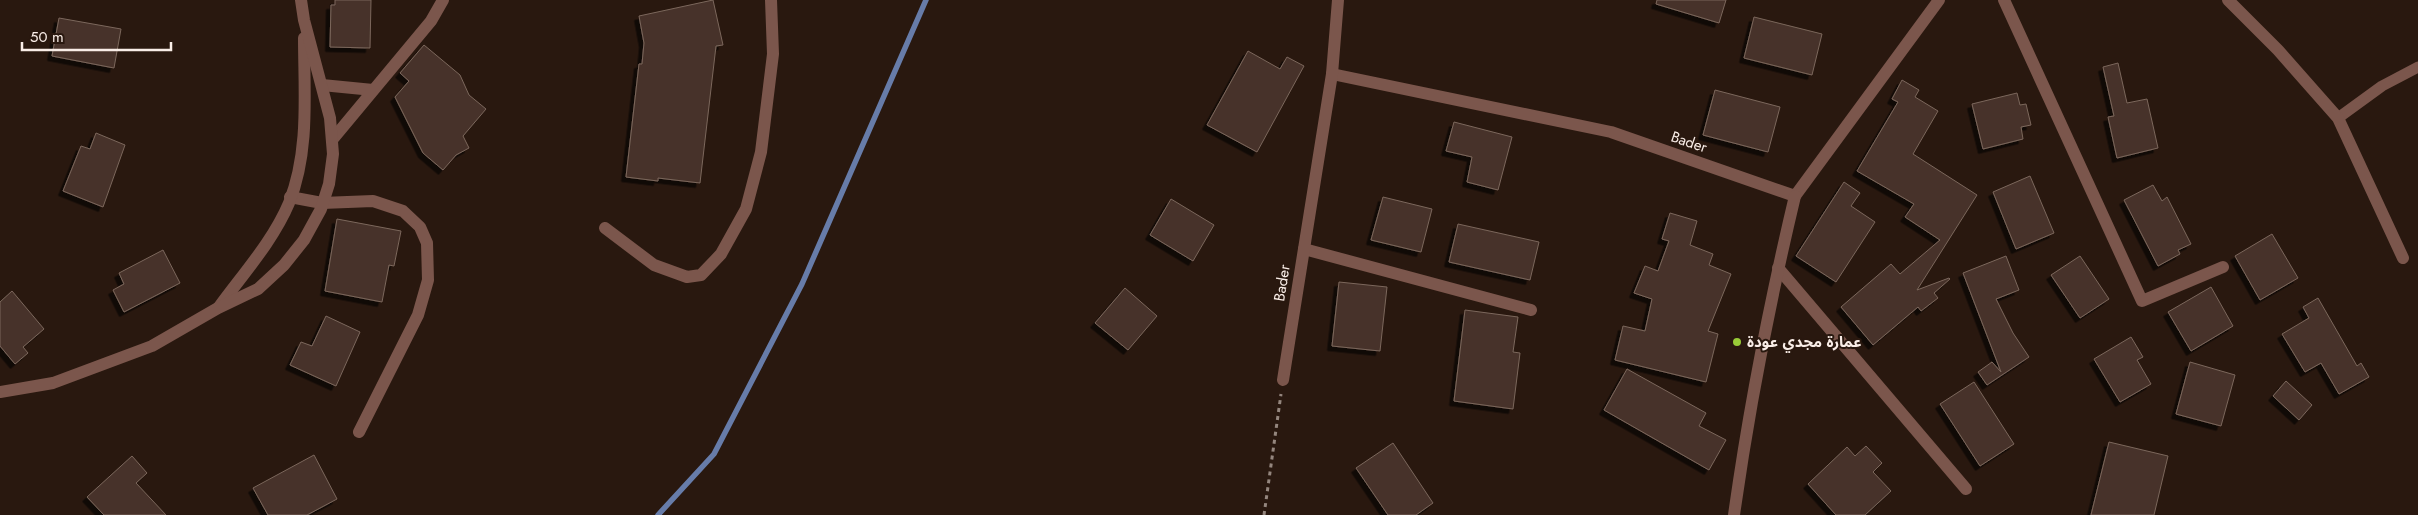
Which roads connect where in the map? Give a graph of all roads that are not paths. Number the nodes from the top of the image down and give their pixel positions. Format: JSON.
{"nodes":[{"id":1,"x":301,"y":0,"type":"edge"},
{"id":2,"x":443,"y":0,"type":"edge"},
{"id":3,"x":771,"y":0,"type":"edge"},
{"id":4,"x":1338,"y":0,"type":"edge"},
{"id":5,"x":1940,"y":0,"type":"edge"},
{"id":6,"x":2004,"y":0,"type":"edge"},
{"id":7,"x":2228,"y":0,"type":"edge"},
{"id":8,"x":304,"y":20,"type":"junction"},
{"id":9,"x":2418,"y":68,"type":"edge"},
{"id":10,"x":1332,"y":74,"type":"junction"},
{"id":11,"x":322,"y":85,"type":"junction"},
{"id":12,"x":373,"y":90,"type":"junction"},
{"id":13,"x":2338,"y":118,"type":"junction"},
{"id":14,"x":332,"y":140,"type":"junction"},
{"id":15,"x":1795,"y":196,"type":"junction"},
{"id":16,"x":290,"y":197,"type":"junction"},
{"id":17,"x":322,"y":203,"type":"junction"},
{"id":18,"x":605,"y":228,"type":"dead end"},
{"id":19,"x":1304,"y":249,"type":"junction"},
{"id":20,"x":2403,"y":258,"type":"dead end"},
{"id":21,"x":2223,"y":267,"type":"dead end"},
{"id":22,"x":1778,"y":268,"type":"junction"},
{"id":23,"x":218,"y":308,"type":"junction"},
{"id":24,"x":1530,"y":310,"type":"dead end"},
{"id":25,"x":1283,"y":380,"type":"road end"},
{"id":26,"x":0,"y":392,"type":"edge"},
{"id":27,"x":359,"y":432,"type":"dead end"},
{"id":28,"x":1966,"y":489,"type":"dead end"},
{"id":29,"x":1734,"y":515,"type":"edge"}],
"edges":[{"from":1,"to":8,"type":"street"},
{"from":2,"to":12,"type":"street"},
{"from":3,"to":18,"type":"street"},
{"from":4,"to":10,"type":"street","name":"Bader"},
{"from":5,"to":15,"type":"street"},
{"from":6,"to":21,"type":"street"},
{"from":7,"to":13,"type":"street"},
{"from":8,"to":11,"type":"street"},
{"from":8,"to":16,"type":"street"},
{"from":9,"to":13,"type":"lane"},
{"from":10,"to":15,"type":"street","name":"Bader"},
{"from":10,"to":19,"type":"street","name":"Bader"},
{"from":11,"to":12,"type":"street"},
{"from":11,"to":14,"type":"street"},
{"from":12,"to":14,"type":"street"},
{"from":13,"to":20,"type":"street"},
{"from":14,"to":17,"type":"street"},
{"from":15,"to":22,"type":"street"},
{"from":16,"to":17,"type":"street"},
{"from":16,"to":23,"type":"street"},
{"from":17,"to":23,"type":"street"},
{"from":17,"to":27,"type":"street"},
{"from":19,"to":24,"type":"street"},
{"from":19,"to":25,"type":"street","name":"Bader"},
{"from":22,"to":28,"type":"street"},
{"from":22,"to":29,"type":"street"},
{"from":23,"to":26,"type":"street"}]}
